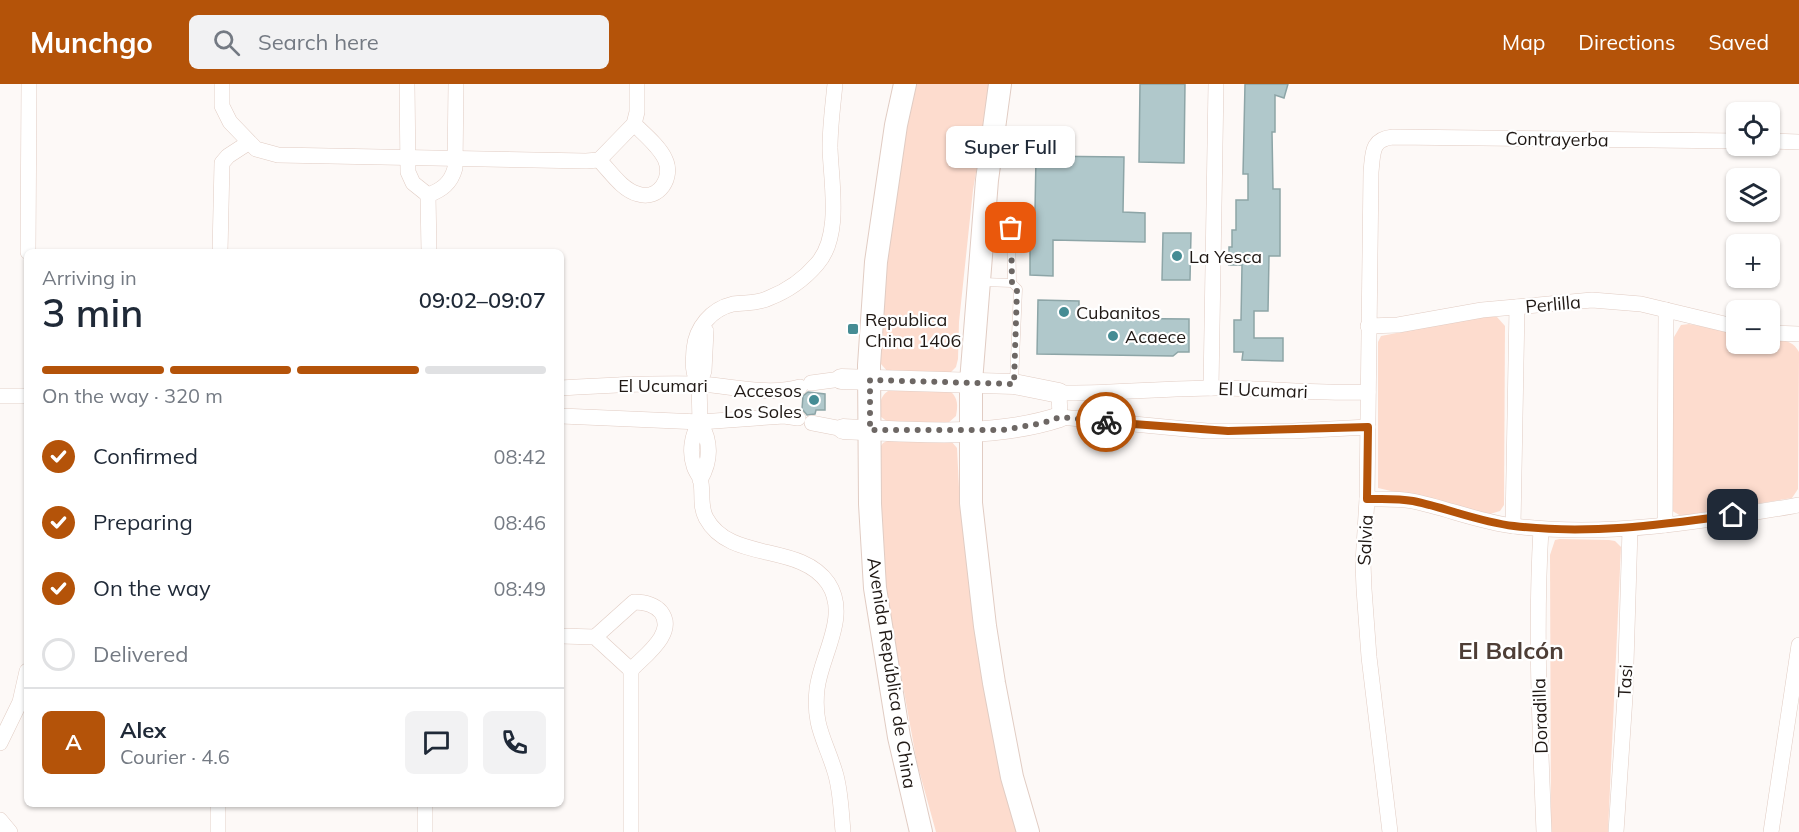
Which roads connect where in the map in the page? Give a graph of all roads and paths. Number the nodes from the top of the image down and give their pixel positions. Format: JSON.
{"nodes":[{"id":1,"x":29,"y":84,"type":"edge"},
{"id":2,"x":222,"y":84,"type":"edge"},
{"id":3,"x":407,"y":84,"type":"edge"},
{"id":4,"x":456,"y":84,"type":"edge"},
{"id":5,"x":637,"y":84,"type":"edge"},
{"id":6,"x":835,"y":84,"type":"edge"},
{"id":7,"x":905,"y":84,"type":"edge"},
{"id":8,"x":1000,"y":84,"type":"edge"},
{"id":9,"x":1216,"y":84,"type":"edge"},
{"id":10,"x":634,"y":124,"type":"junction"},
{"id":11,"x":1379,"y":140,"type":"joint"},
{"id":12,"x":1726,"y":141,"type":"edge"},
{"id":13,"x":1780,"y":141,"type":"edge"},
{"id":14,"x":1799,"y":142,"type":"edge"},
{"id":15,"x":248,"y":143,"type":"junction"},
{"id":16,"x":407,"y":158,"type":"junction"},
{"id":17,"x":456,"y":159,"type":"junction"},
{"id":18,"x":599,"y":160,"type":"junction"},
{"id":19,"x":428,"y":195,"type":"junction"},
{"id":20,"x":1011,"y":228,"type":"dead end"},
{"id":21,"x":28,"y":249,"type":"edge"},
{"id":22,"x":220,"y":249,"type":"edge"},
{"id":23,"x":429,"y":249,"type":"edge"},
{"id":24,"x":980,"y":282,"type":"junction"},
{"id":25,"x":1012,"y":283,"type":"junction"},
{"id":26,"x":1517,"y":307,"type":"junction"},
{"id":27,"x":1666,"y":310,"type":"junction"},
{"id":28,"x":1726,"y":324,"type":"edge"},
{"id":29,"x":1368,"y":327,"type":"junction"},
{"id":30,"x":1780,"y":333,"type":"edge"},
{"id":31,"x":1799,"y":334,"type":"edge"},
{"id":32,"x":841,"y":379,"type":"joint"},
{"id":33,"x":870,"y":380,"type":"junction"},
{"id":34,"x":971,"y":382,"type":"junction"},
{"id":35,"x":699,"y":384,"type":"junction"},
{"id":36,"x":1014,"y":384,"type":"junction"},
{"id":37,"x":564,"y":388,"type":"edge"},
{"id":38,"x":1211,"y":388,"type":"junction"},
{"id":39,"x":1368,"y":392,"type":"junction"},
{"id":40,"x":1059,"y":393,"type":"junction"},
{"id":41,"x":0,"y":396,"type":"edge"},
{"id":42,"x":24,"y":396,"type":"edge"},
{"id":43,"x":564,"y":416,"type":"edge"},
{"id":44,"x":1060,"y":417,"type":"junction"},
{"id":45,"x":700,"y":422,"type":"junction"},
{"id":46,"x":1368,"y":427,"type":"junction"},
{"id":47,"x":843,"y":429,"type":"joint"},
{"id":48,"x":870,"y":430,"type":"junction"},
{"id":49,"x":972,"y":432,"type":"junction"},
{"id":50,"x":1367,"y":499,"type":"junction"},
{"id":51,"x":1799,"y":505,"type":"edge"},
{"id":52,"x":1665,"y":525,"type":"junction"},
{"id":53,"x":1513,"y":526,"type":"junction"},
{"id":54,"x":1541,"y":529,"type":"junction"},
{"id":55,"x":1630,"y":529,"type":"junction"},
{"id":56,"x":564,"y":636,"type":"edge"},
{"id":57,"x":595,"y":637,"type":"junction"},
{"id":58,"x":1799,"y":645,"type":"edge"},
{"id":59,"x":631,"y":670,"type":"junction"},
{"id":60,"x":24,"y":684,"type":"edge"},
{"id":61,"x":0,"y":743,"type":"edge"},
{"id":62,"x":218,"y":807,"type":"edge"},
{"id":63,"x":425,"y":807,"type":"edge"},
{"id":64,"x":0,"y":820,"type":"edge"},
{"id":65,"x":10,"y":832,"type":"edge"},
{"id":66,"x":218,"y":832,"type":"edge"},
{"id":67,"x":425,"y":832,"type":"edge"},
{"id":68,"x":631,"y":832,"type":"edge"},
{"id":69,"x":842,"y":832,"type":"edge"},
{"id":70,"x":921,"y":832,"type":"edge"},
{"id":71,"x":1028,"y":832,"type":"edge"},
{"id":72,"x":1390,"y":832,"type":"edge"},
{"id":73,"x":1544,"y":832,"type":"edge"},
{"id":74,"x":1616,"y":832,"type":"edge"},
{"id":75,"x":1771,"y":832,"type":"edge"}],
"edges":[{"from":1,"to":21,"type":"street"},
{"from":2,"to":15,"type":"street"},
{"from":3,"to":16,"type":"street"},
{"from":4,"to":17,"type":"street"},
{"from":5,"to":10,"type":"street"},
{"from":6,"to":35,"type":"street"},
{"from":7,"to":33,"type":"main road","name":"Avenida República de China"},
{"from":8,"to":24,"type":"main road"},
{"from":9,"to":38,"type":"street"},
{"from":10,"to":18,"type":"street"},
{"from":10,"to":18,"type":"street"},
{"from":11,"to":12,"type":"street","name":"Contrayerba"},
{"from":11,"to":29,"type":"street","name":"Salvia"},
{"from":13,"to":14,"type":"street"},
{"from":15,"to":16,"type":"street"},
{"from":15,"to":22,"type":"street"},
{"from":16,"to":17,"type":"street"},
{"from":16,"to":19,"type":"street"},
{"from":17,"to":18,"type":"street"},
{"from":17,"to":19,"type":"street"},
{"from":19,"to":23,"type":"street"},
{"from":20,"to":25,"type":"lane"},
{"from":24,"to":25,"type":"lane"},
{"from":24,"to":34,"type":"main road"},
{"from":25,"to":36,"type":"lane"},
{"from":26,"to":27,"type":"street","name":"Perlilla"},
{"from":26,"to":29,"type":"street","name":"Perlilla"},
{"from":26,"to":53,"type":"street"},
{"from":27,"to":28,"type":"street","name":"Perlilla"},
{"from":27,"to":52,"type":"street"},
{"from":29,"to":39,"type":"street","name":"Salvia"},
{"from":30,"to":31,"type":"street"},
{"from":32,"to":33,"type":"street"},
{"from":32,"to":35,"type":"street","name":"El Ucumari"},
{"from":33,"to":34,"type":"street"},
{"from":33,"to":48,"type":"main road","name":"Avenida República de China"},
{"from":34,"to":36,"type":"street"},
{"from":34,"to":49,"type":"main road"},
{"from":35,"to":37,"type":"street","name":"El Ucumari"},
{"from":35,"to":45,"type":"street"},
{"from":36,"to":40,"type":"street"},
{"from":38,"to":39,"type":"street","name":"El Ucumari"},
{"from":38,"to":40,"type":"street","name":"El Ucumari"},
{"from":39,"to":46,"type":"street","name":"Salvia"},
{"from":40,"to":44,"type":"street"},
{"from":41,"to":42,"type":"street"},
{"from":43,"to":45,"type":"street","name":"El Ucumari"},
{"from":44,"to":46,"type":"street"},
{"from":44,"to":49,"type":"street"},
{"from":45,"to":47,"type":"street","name":"El Ucumari"},
{"from":45,"to":69,"type":"street"},
{"from":46,"to":50,"type":"street","name":"Salvia"},
{"from":47,"to":48,"type":"street"},
{"from":48,"to":49,"type":"street"},
{"from":48,"to":70,"type":"main road","name":"Avenida República de China"},
{"from":49,"to":71,"type":"main road"},
{"from":50,"to":53,"type":"street"},
{"from":50,"to":72,"type":"street","name":"Salvia"},
{"from":51,"to":52,"type":"street"},
{"from":52,"to":55,"type":"street"},
{"from":53,"to":54,"type":"street"},
{"from":54,"to":55,"type":"street"},
{"from":54,"to":73,"type":"street","name":"Doradilla"},
{"from":55,"to":74,"type":"street","name":"Tasi"},
{"from":56,"to":57,"type":"street"},
{"from":57,"to":59,"type":"street"},
{"from":57,"to":59,"type":"street"},
{"from":58,"to":75,"type":"street"},
{"from":59,"to":68,"type":"street"},
{"from":60,"to":61,"type":"street"},
{"from":62,"to":66,"type":"street"},
{"from":63,"to":67,"type":"street"},
{"from":64,"to":65,"type":"street"}]}
